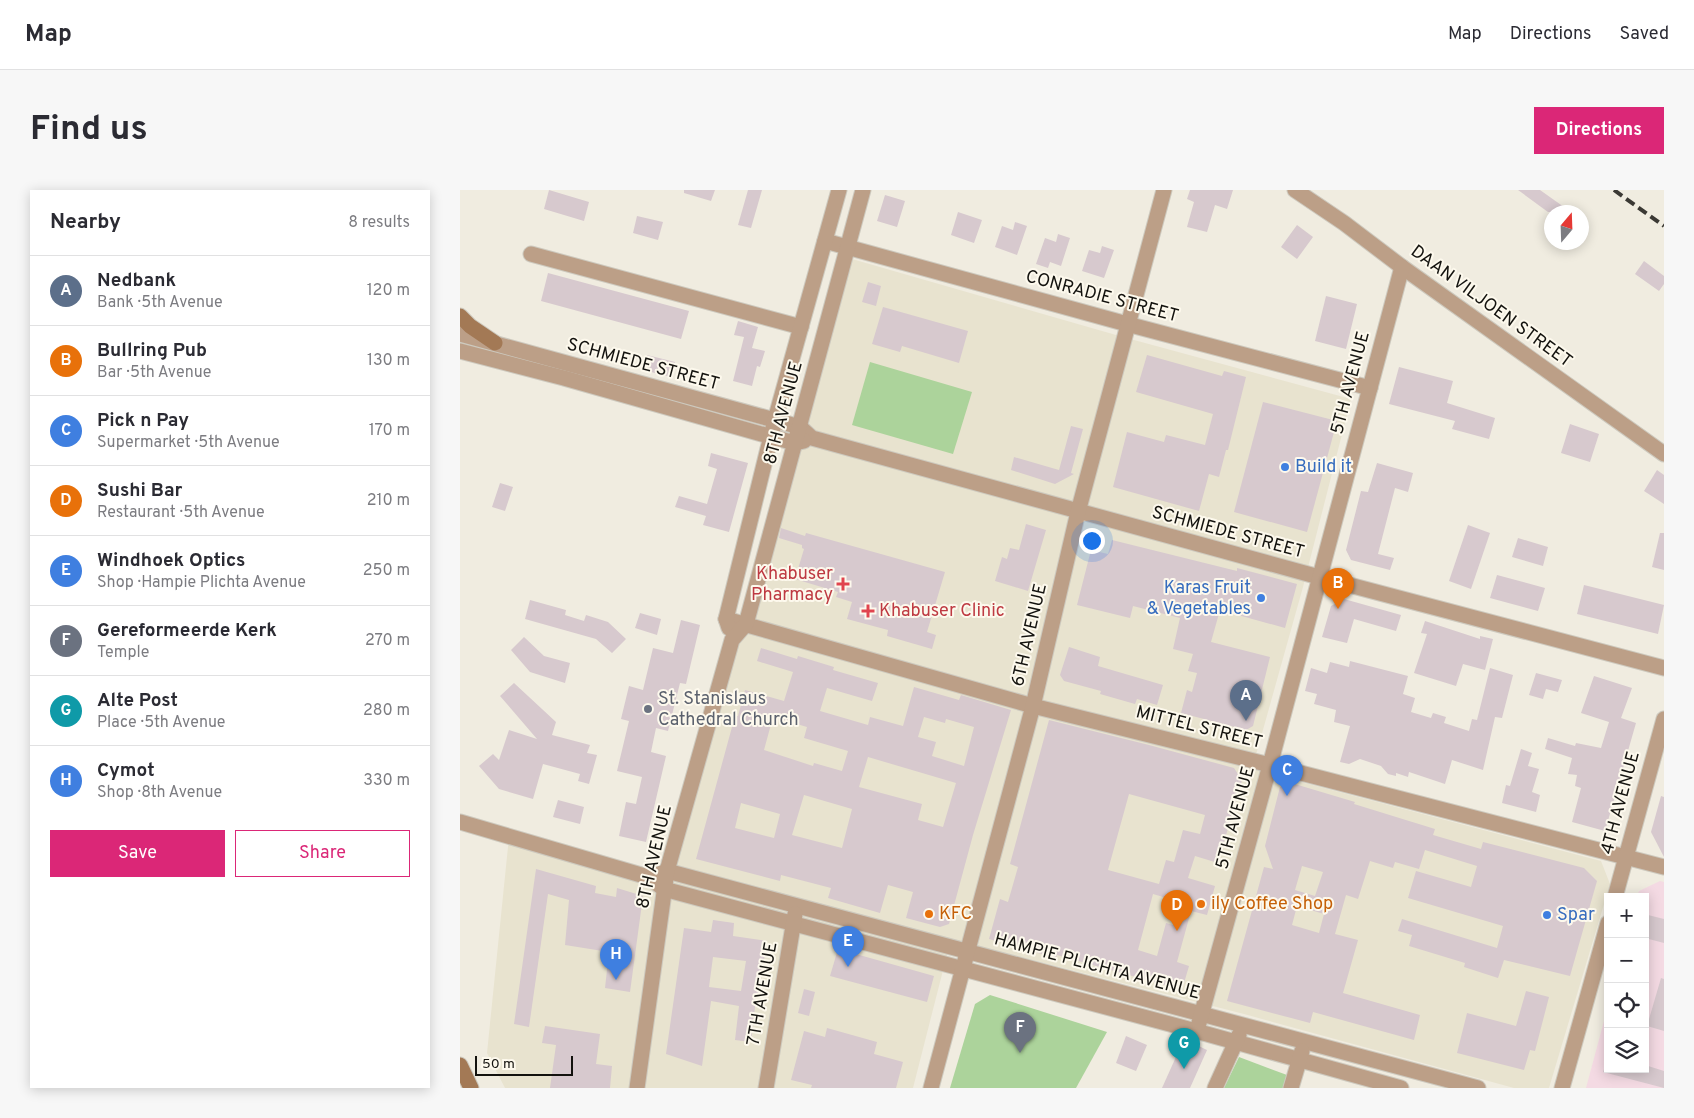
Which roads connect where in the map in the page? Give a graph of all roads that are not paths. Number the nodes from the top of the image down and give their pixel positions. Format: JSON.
{"nodes":[{"id":1,"x":839,"y":190,"type":"edge"},
{"id":2,"x":863,"y":190,"type":"edge"},
{"id":3,"x":1164,"y":190,"type":"edge"},
{"id":4,"x":1295,"y":190,"type":"edge"},
{"id":5,"x":825,"y":241,"type":"junction"},
{"id":6,"x":848,"y":247,"type":"junction"},
{"id":7,"x":531,"y":254,"type":"dead end"},
{"id":8,"x":1402,"y":267,"type":"junction"},
{"id":9,"x":460,"y":316,"type":"edge"},
{"id":10,"x":1127,"y":324,"type":"junction"},
{"id":11,"x":801,"y":327,"type":"junction"},
{"id":12,"x":460,"y":334,"type":"edge"},
{"id":13,"x":495,"y":343,"type":"junction"},
{"id":14,"x":460,"y":351,"type":"edge"},
{"id":15,"x":1370,"y":388,"type":"junction"},
{"id":16,"x":776,"y":420,"type":"junction"},
{"id":17,"x":800,"y":427,"type":"junction"},
{"id":18,"x":772,"y":437,"type":"junction"},
{"id":19,"x":812,"y":438,"type":"junction"},
{"id":20,"x":795,"y":443,"type":"junction"},
{"id":21,"x":1664,"y":454,"type":"edge"},
{"id":22,"x":1078,"y":512,"type":"junction"},
{"id":23,"x":1319,"y":577,"type":"junction"},
{"id":24,"x":726,"y":619,"type":"junction"},
{"id":25,"x":746,"y":624,"type":"junction"},
{"id":26,"x":732,"y":640,"type":"junction"},
{"id":27,"x":1664,"y":668,"type":"edge"},
{"id":28,"x":1033,"y":706,"type":"junction"},
{"id":29,"x":1664,"y":719,"type":"edge"},
{"id":30,"x":1270,"y":765,"type":"junction"},
{"id":31,"x":460,"y":822,"type":"edge"},
{"id":32,"x":1626,"y":857,"type":"junction"},
{"id":33,"x":1664,"y":867,"type":"edge"},
{"id":34,"x":667,"y":871,"type":"junction"},
{"id":35,"x":648,"y":877,"type":"junction"},
{"id":36,"x":664,"y":889,"type":"junction"},
{"id":37,"x":1616,"y":893,"type":"edge"},
{"id":38,"x":797,"y":906,"type":"junction"},
{"id":39,"x":794,"y":924,"type":"junction"},
{"id":40,"x":1604,"y":937,"type":"edge"},
{"id":41,"x":966,"y":952,"type":"junction"},
{"id":42,"x":962,"y":970,"type":"junction"},
{"id":43,"x":1202,"y":1014,"type":"junction"},
{"id":44,"x":1243,"y":1025,"type":"junction"},
{"id":45,"x":1196,"y":1031,"type":"junction"},
{"id":46,"x":1304,"y":1042,"type":"junction"},
{"id":47,"x":1236,"y":1043,"type":"junction"},
{"id":48,"x":1299,"y":1060,"type":"junction"},
{"id":49,"x":460,"y":1065,"type":"edge"},
{"id":50,"x":471,"y":1088,"type":"edge"},
{"id":51,"x":637,"y":1088,"type":"edge"},
{"id":52,"x":766,"y":1088,"type":"edge"},
{"id":53,"x":931,"y":1088,"type":"edge"},
{"id":54,"x":1215,"y":1088,"type":"edge"},
{"id":55,"x":1291,"y":1088,"type":"edge"},
{"id":56,"x":1401,"y":1088,"type":"edge"},
{"id":57,"x":1478,"y":1088,"type":"edge"},
{"id":58,"x":1562,"y":1088,"type":"edge"}],
"edges":[{"from":1,"to":5,"type":"street","name":"8TH AVENUE"},
{"from":2,"to":6,"type":"street","name":"8TH AVENUE"},
{"from":3,"to":10,"type":"street","name":"6TH AVENUE"},
{"from":4,"to":8,"type":"street","name":"DAAN VILJOEN STREET"},
{"from":5,"to":6,"type":"street","name":"CONRADIE STREET"},
{"from":5,"to":11,"type":"street","name":"8TH AVENUE"},
{"from":6,"to":10,"type":"street","name":"CONRADIE STREET"},
{"from":6,"to":17,"type":"street","name":"8TH AVENUE"},
{"from":7,"to":11,"type":"street"},
{"from":8,"to":15,"type":"street","name":"5TH AVENUE"},
{"from":8,"to":21,"type":"street","name":"DAAN VILJOEN STREET"},
{"from":9,"to":13,"type":"main road"},
{"from":10,"to":15,"type":"street","name":"CONRADIE STREET"},
{"from":10,"to":22,"type":"street","name":"6TH AVENUE"},
{"from":11,"to":16,"type":"street","name":"8TH AVENUE"},
{"from":12,"to":13,"type":"street","name":"SCHMIEDE STREET"},
{"from":13,"to":16,"type":"street","name":"SCHMIEDE STREET"},
{"from":14,"to":18,"type":"street","name":"SCHMIEDE STREET"},
{"from":15,"to":23,"type":"street","name":"5TH AVENUE"},
{"from":16,"to":17,"type":"street","name":"SCHMIEDE STREET"},
{"from":16,"to":18,"type":"street","name":"8TH AVENUE"},
{"from":17,"to":19,"type":"street","name":"SCHMIEDE STREET"},
{"from":17,"to":20,"type":"street","name":"8TH AVENUE"},
{"from":18,"to":20,"type":"street","name":"SCHMIEDE STREET"},
{"from":18,"to":24,"type":"street","name":"8TH AVENUE"},
{"from":19,"to":20,"type":"street"},
{"from":19,"to":22,"type":"street","name":"SCHMIEDE STREET"},
{"from":20,"to":25,"type":"street","name":"8TH AVENUE"},
{"from":22,"to":23,"type":"street","name":"SCHMIEDE STREET"},
{"from":22,"to":28,"type":"street","name":"6TH AVENUE"},
{"from":23,"to":27,"type":"street","name":"SCHMIEDE STREET"},
{"from":23,"to":30,"type":"street","name":"5TH AVENUE"},
{"from":24,"to":25,"type":"street","name":"MITTEL STREET"},
{"from":24,"to":26,"type":"street"},
{"from":25,"to":26,"type":"street","name":"8TH AVENUE"},
{"from":25,"to":28,"type":"street","name":"MITTEL STREET"},
{"from":26,"to":34,"type":"street","name":"8TH AVENUE"},
{"from":28,"to":30,"type":"street","name":"MITTEL STREET"},
{"from":28,"to":41,"type":"street","name":"6TH AVENUE"},
{"from":29,"to":32,"type":"street","name":"4TH AVENUE"},
{"from":30,"to":32,"type":"street","name":"MITTEL STREET"},
{"from":30,"to":43,"type":"street","name":"5TH AVENUE"},
{"from":31,"to":35,"type":"street","name":"HAMPIE PLICHTA AVENUE"},
{"from":32,"to":33,"type":"street","name":"MITTEL STREET"},
{"from":32,"to":37,"type":"street","name":"4TH AVENUE"},
{"from":34,"to":35,"type":"street"},
{"from":34,"to":36,"type":"street","name":"8TH AVENUE"},
{"from":34,"to":38,"type":"street","name":"HAMPIE PLICHTA AVENUE"},
{"from":35,"to":36,"type":"street","name":"HAMPIE PLICHTA AVENUE"},
{"from":36,"to":39,"type":"street","name":"HAMPIE PLICHTA AVENUE"},
{"from":36,"to":51,"type":"street","name":"8TH AVENUE"},
{"from":38,"to":39,"type":"street","name":"7TH AVENUE"},
{"from":38,"to":41,"type":"street","name":"HAMPIE PLICHTA AVENUE"},
{"from":39,"to":42,"type":"street","name":"HAMPIE PLICHTA AVENUE"},
{"from":39,"to":52,"type":"street","name":"7TH AVENUE"},
{"from":40,"to":58,"type":"street"},
{"from":41,"to":42,"type":"street","name":"6TH AVENUE"},
{"from":41,"to":43,"type":"street","name":"HAMPIE PLICHTA AVENUE"},
{"from":42,"to":45,"type":"street","name":"HAMPIE PLICHTA AVENUE"},
{"from":42,"to":53,"type":"street","name":"6TH AVENUE"},
{"from":43,"to":44,"type":"street","name":"HAMPIE PLICHTA AVENUE"},
{"from":43,"to":45,"type":"street","name":"5TH AVENUE"},
{"from":44,"to":46,"type":"street","name":"HAMPIE PLICHTA AVENUE"},
{"from":44,"to":47,"type":"street"},
{"from":45,"to":47,"type":"street","name":"HAMPIE PLICHTA AVENUE"},
{"from":46,"to":48,"type":"street"},
{"from":46,"to":57,"type":"street","name":"HAMPIE PLICHTA AVENUE"},
{"from":47,"to":48,"type":"street","name":"HAMPIE PLICHTA AVENUE"},
{"from":47,"to":54,"type":"street"},
{"from":48,"to":55,"type":"street"},
{"from":48,"to":56,"type":"street","name":"HAMPIE PLICHTA AVENUE"},
{"from":49,"to":50,"type":"main road"}]}
